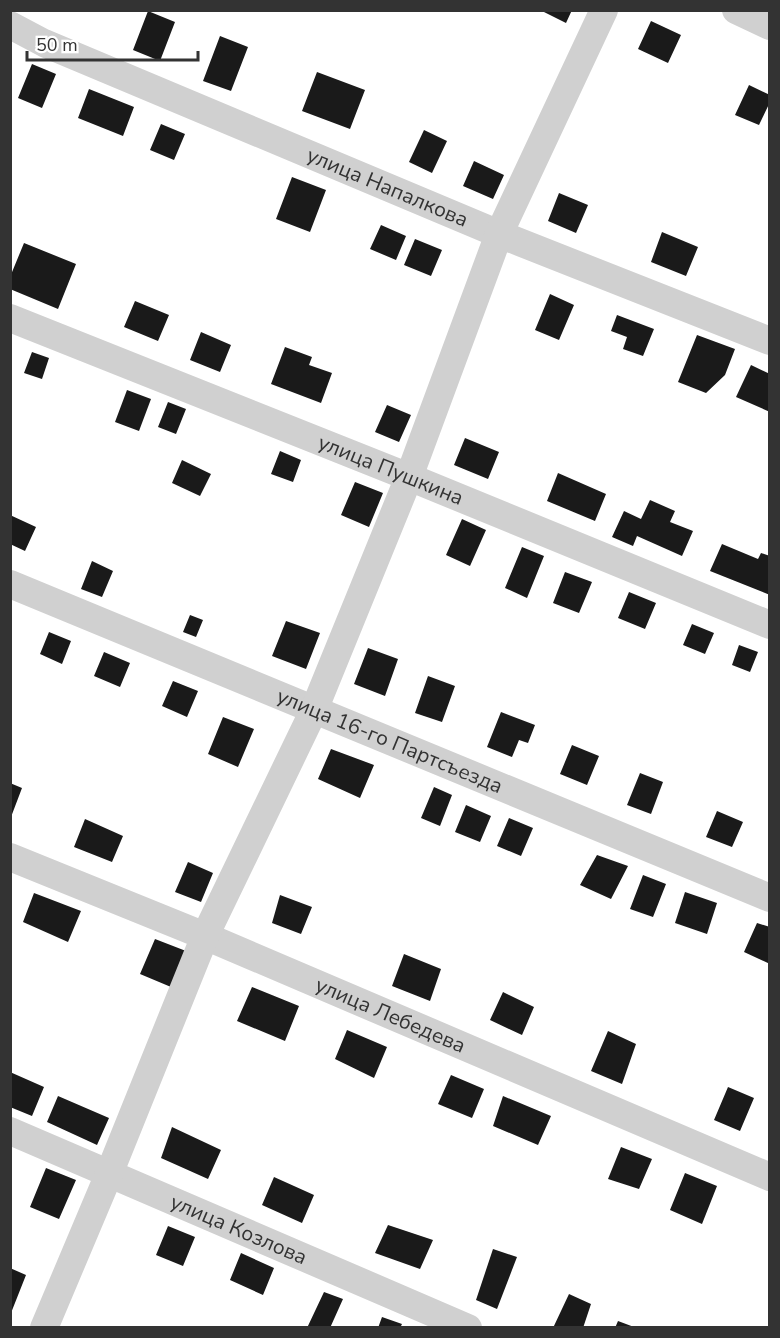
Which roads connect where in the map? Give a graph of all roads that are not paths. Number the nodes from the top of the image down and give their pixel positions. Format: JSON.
{"nodes":[{"id":1,"x":604,"y":10,"type":"edge"},
{"id":2,"x":736,"y":10,"type":"edge"},
{"id":3,"x":10,"y":25,"type":"edge"},
{"id":4,"x":770,"y":26,"type":"edge"},
{"id":5,"x":499,"y":234,"type":"junction"},
{"id":6,"x":10,"y":318,"type":"edge"},
{"id":7,"x":770,"y":341,"type":"edge"},
{"id":8,"x":409,"y":477,"type":"junction"},
{"id":9,"x":10,"y":584,"type":"edge"},
{"id":10,"x":770,"y":625,"type":"edge"},
{"id":11,"x":314,"y":710,"type":"junction"},
{"id":12,"x":10,"y":857,"type":"edge"},
{"id":13,"x":770,"y":898,"type":"edge"},
{"id":14,"x":205,"y":936,"type":"junction"},
{"id":15,"x":10,"y":1131,"type":"edge"},
{"id":16,"x":109,"y":1174,"type":"junction"},
{"id":17,"x":770,"y":1177,"type":"edge"},
{"id":18,"x":44,"y":1328,"type":"edge"},
{"id":19,"x":468,"y":1328,"type":"edge"}],
"edges":[{"from":1,"to":5,"type":"street"},
{"from":2,"to":4,"type":"street"},
{"from":3,"to":5,"type":"street","name":"улица Напалкова"},
{"from":5,"to":7,"type":"street","name":"улица Напалкова"},
{"from":5,"to":8,"type":"street"},
{"from":6,"to":8,"type":"street","name":"улица Пушкина"},
{"from":8,"to":10,"type":"street","name":"улица Пушкина"},
{"from":8,"to":11,"type":"street"},
{"from":9,"to":11,"type":"street","name":"улица 16-го Партсъезда"},
{"from":11,"to":13,"type":"street","name":"улица 16-го Партсъезда"},
{"from":11,"to":14,"type":"street"},
{"from":12,"to":14,"type":"street","name":"улица Лебедева"},
{"from":14,"to":16,"type":"street"},
{"from":14,"to":17,"type":"street","name":"улица Лебедева"},
{"from":15,"to":16,"type":"street","name":"улица Козлова"},
{"from":16,"to":18,"type":"street"},
{"from":16,"to":19,"type":"street","name":"улица Козлова"}]}
